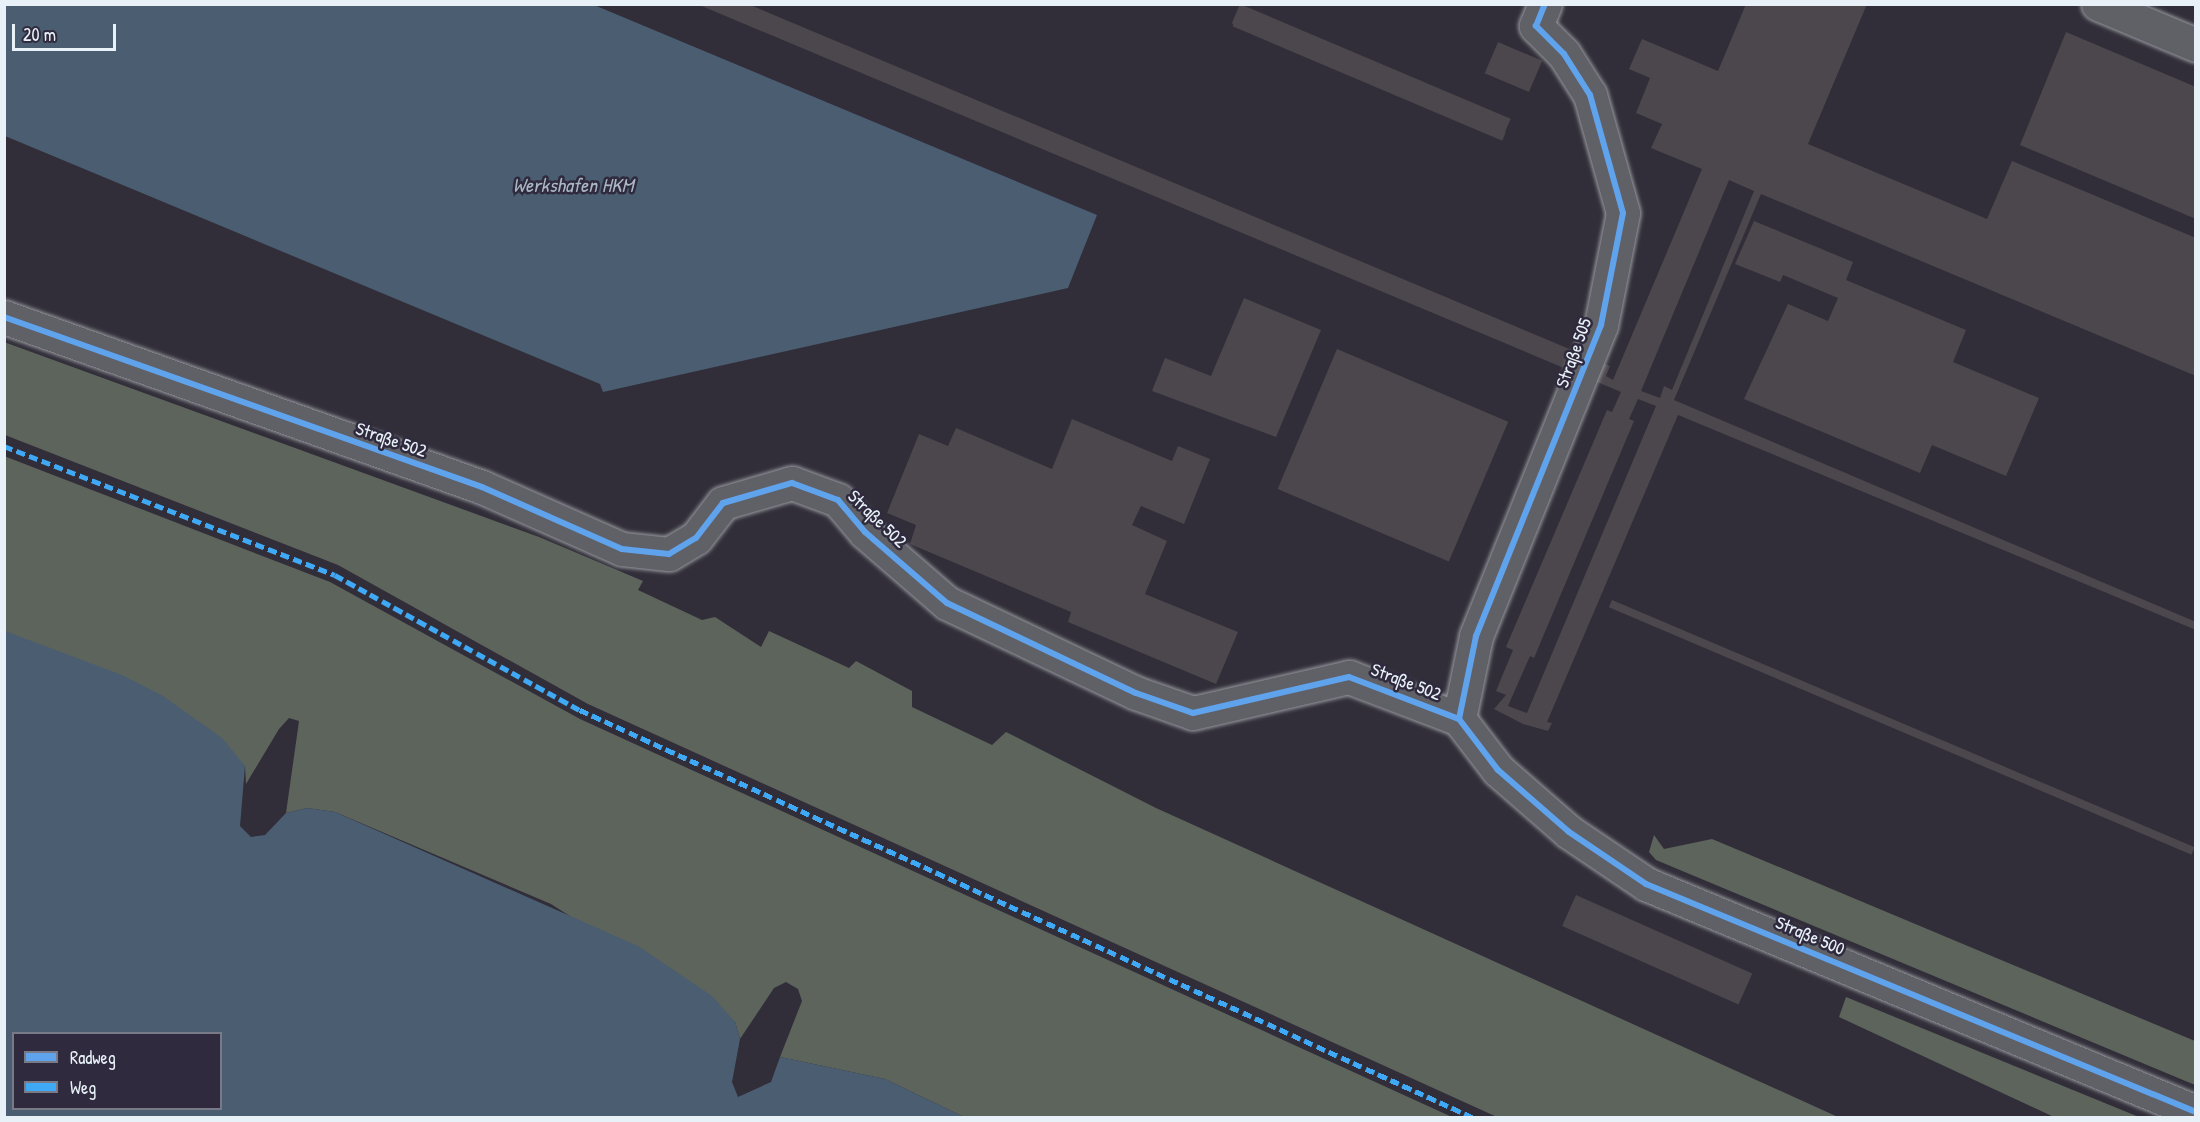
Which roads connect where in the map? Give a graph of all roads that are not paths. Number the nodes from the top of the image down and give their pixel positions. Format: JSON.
{"nodes":[{"id":1,"x":1545,"y":4,"type":"edge"},
{"id":2,"x":2098,"y":4,"type":"edge"},
{"id":3,"x":2196,"y":45,"type":"edge"},
{"id":4,"x":4,"y":317,"type":"edge"},
{"id":5,"x":1460,"y":719,"type":"junction"},
{"id":6,"x":2196,"y":1112,"type":"edge"}],
"edges":[{"from":1,"to":5,"type":"street","name":"Straße 505"},
{"from":2,"to":3,"type":"street"},
{"from":4,"to":5,"type":"street","name":"Straße 502"},
{"from":5,"to":6,"type":"street","name":"Straße 500"}]}
